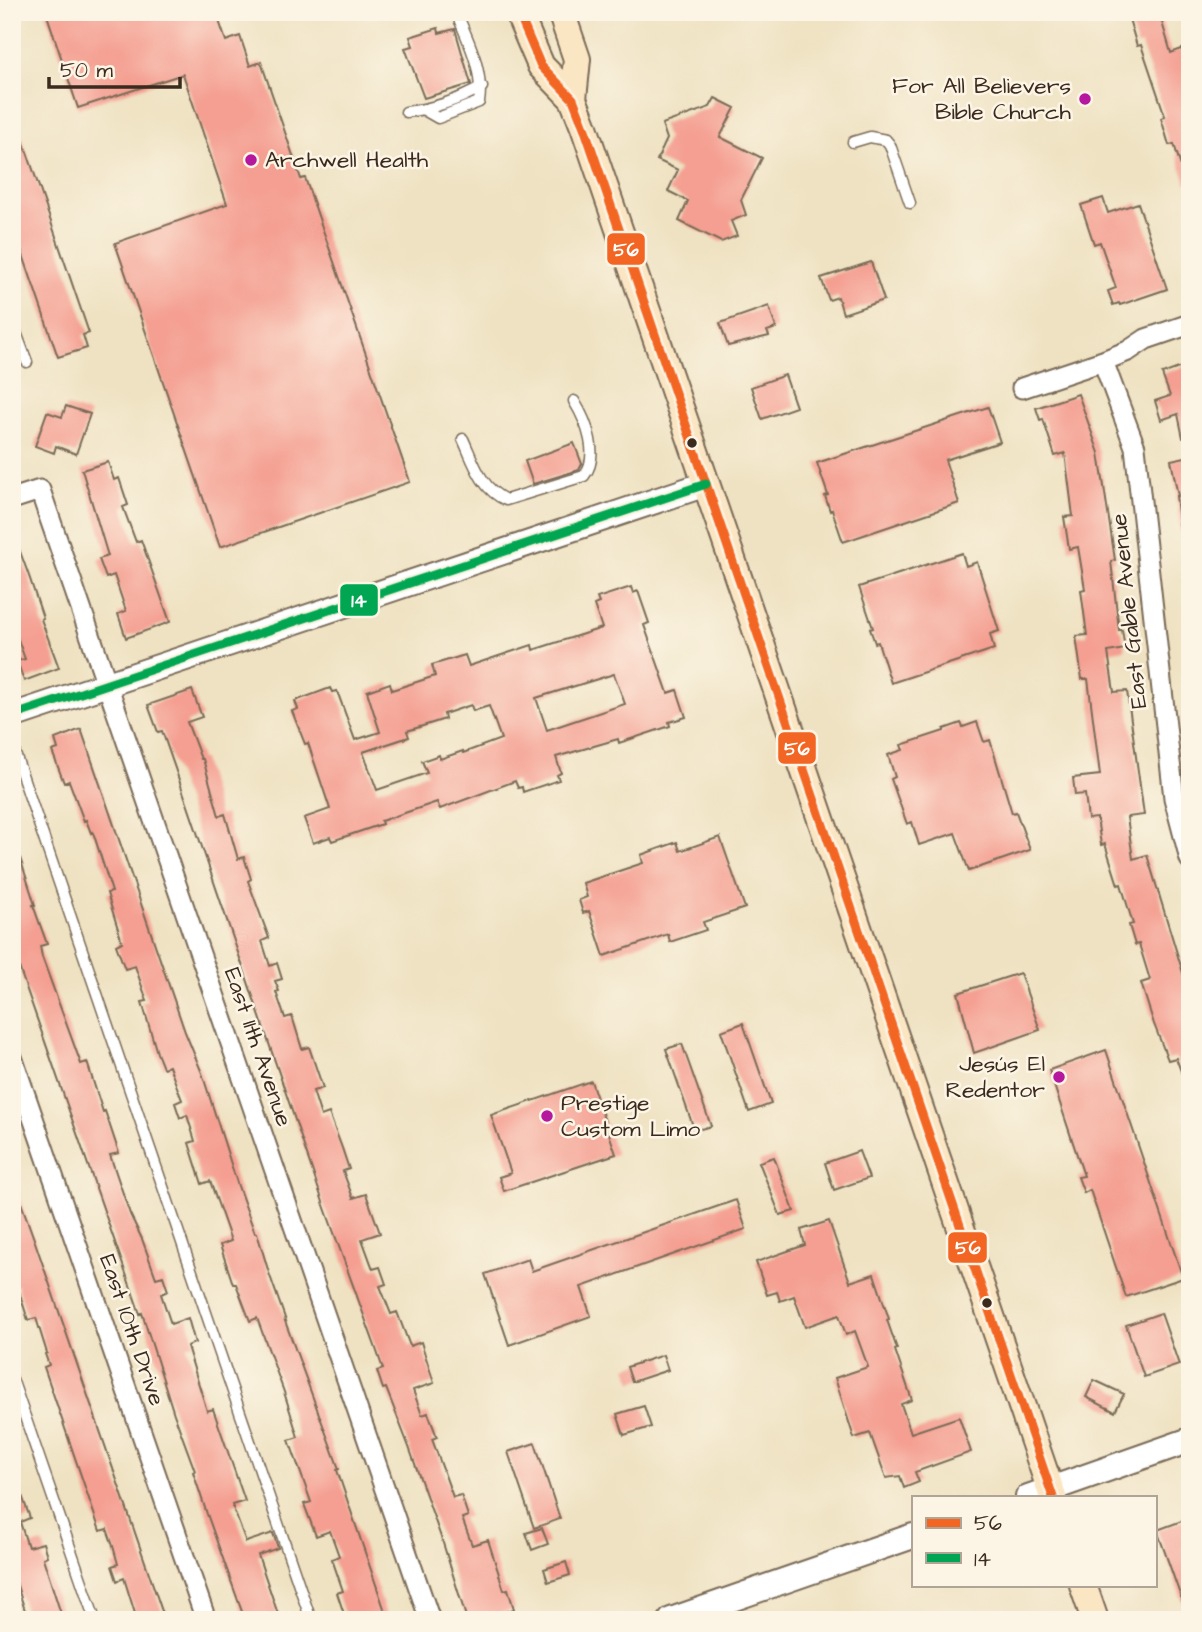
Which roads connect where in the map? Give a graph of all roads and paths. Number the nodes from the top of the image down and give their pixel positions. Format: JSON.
{"nodes":[{"id":1,"x":456,"y":12,"type":"edge"},
{"id":2,"x":518,"y":12,"type":"edge"},
{"id":3,"x":561,"y":12,"type":"edge"},
{"id":4,"x":573,"y":99,"type":"junction"},
{"id":5,"x":405,"y":112,"type":"dead end"},
{"id":6,"x":853,"y":142,"type":"dead end"},
{"id":7,"x":910,"y":203,"type":"dead end"},
{"id":8,"x":12,"y":322,"type":"edge"},
{"id":9,"x":1190,"y":324,"type":"edge"},
{"id":10,"x":1103,"y":361,"type":"junction"},
{"id":11,"x":27,"y":362,"type":"dead end"},
{"id":12,"x":1022,"y":388,"type":"dead end"},
{"id":13,"x":574,"y":401,"type":"dead end"},
{"id":14,"x":463,"y":439,"type":"dead end"},
{"id":15,"x":706,"y":484,"type":"junction"},
{"id":16,"x":12,"y":499,"type":"edge"},
{"id":17,"x":107,"y":684,"type":"junction"},
{"id":18,"x":12,"y":716,"type":"edge"},
{"id":19,"x":12,"y":745,"type":"edge"},
{"id":20,"x":1190,"y":859,"type":"edge"},
{"id":21,"x":12,"y":1057,"type":"edge"},
{"id":22,"x":12,"y":1379,"type":"edge"},
{"id":23,"x":1190,"y":1440,"type":"edge"},
{"id":24,"x":1044,"y":1495,"type":"edge"},
{"id":25,"x":912,"y":1536,"type":"edge"},
{"id":26,"x":1083,"y":1586,"type":"edge"},
{"id":27,"x":95,"y":1620,"type":"edge"},
{"id":28,"x":206,"y":1620,"type":"edge"},
{"id":29,"x":311,"y":1620,"type":"edge"},
{"id":30,"x":430,"y":1620,"type":"edge"},
{"id":31,"x":671,"y":1620,"type":"edge"},
{"id":32,"x":1095,"y":1620,"type":"edge"}],
"edges":[{"from":1,"to":5,"type":"lane"},
{"from":2,"to":4,"type":"main road"},
{"from":3,"to":4,"type":"main road"},
{"from":4,"to":15,"type":"main road"},
{"from":6,"to":7,"type":"lane"},
{"from":8,"to":11,"type":"lane"},
{"from":9,"to":10,"type":"street"},
{"from":10,"to":12,"type":"street"},
{"from":10,"to":20,"type":"street","name":"East Gable Avenue"},
{"from":13,"to":14,"type":"lane"},
{"from":15,"to":17,"type":"street"},
{"from":15,"to":24,"type":"main road"},
{"from":16,"to":17,"type":"street","name":"East 11th Avenue"},
{"from":17,"to":18,"type":"street"},
{"from":17,"to":30,"type":"street","name":"East 11th Avenue"},
{"from":19,"to":29,"type":"lane"},
{"from":21,"to":28,"type":"street","name":"East 10th Drive"},
{"from":22,"to":27,"type":"lane"},
{"from":23,"to":24,"type":"street"},
{"from":25,"to":31,"type":"street"},
{"from":26,"to":32,"type":"main road"}]}
